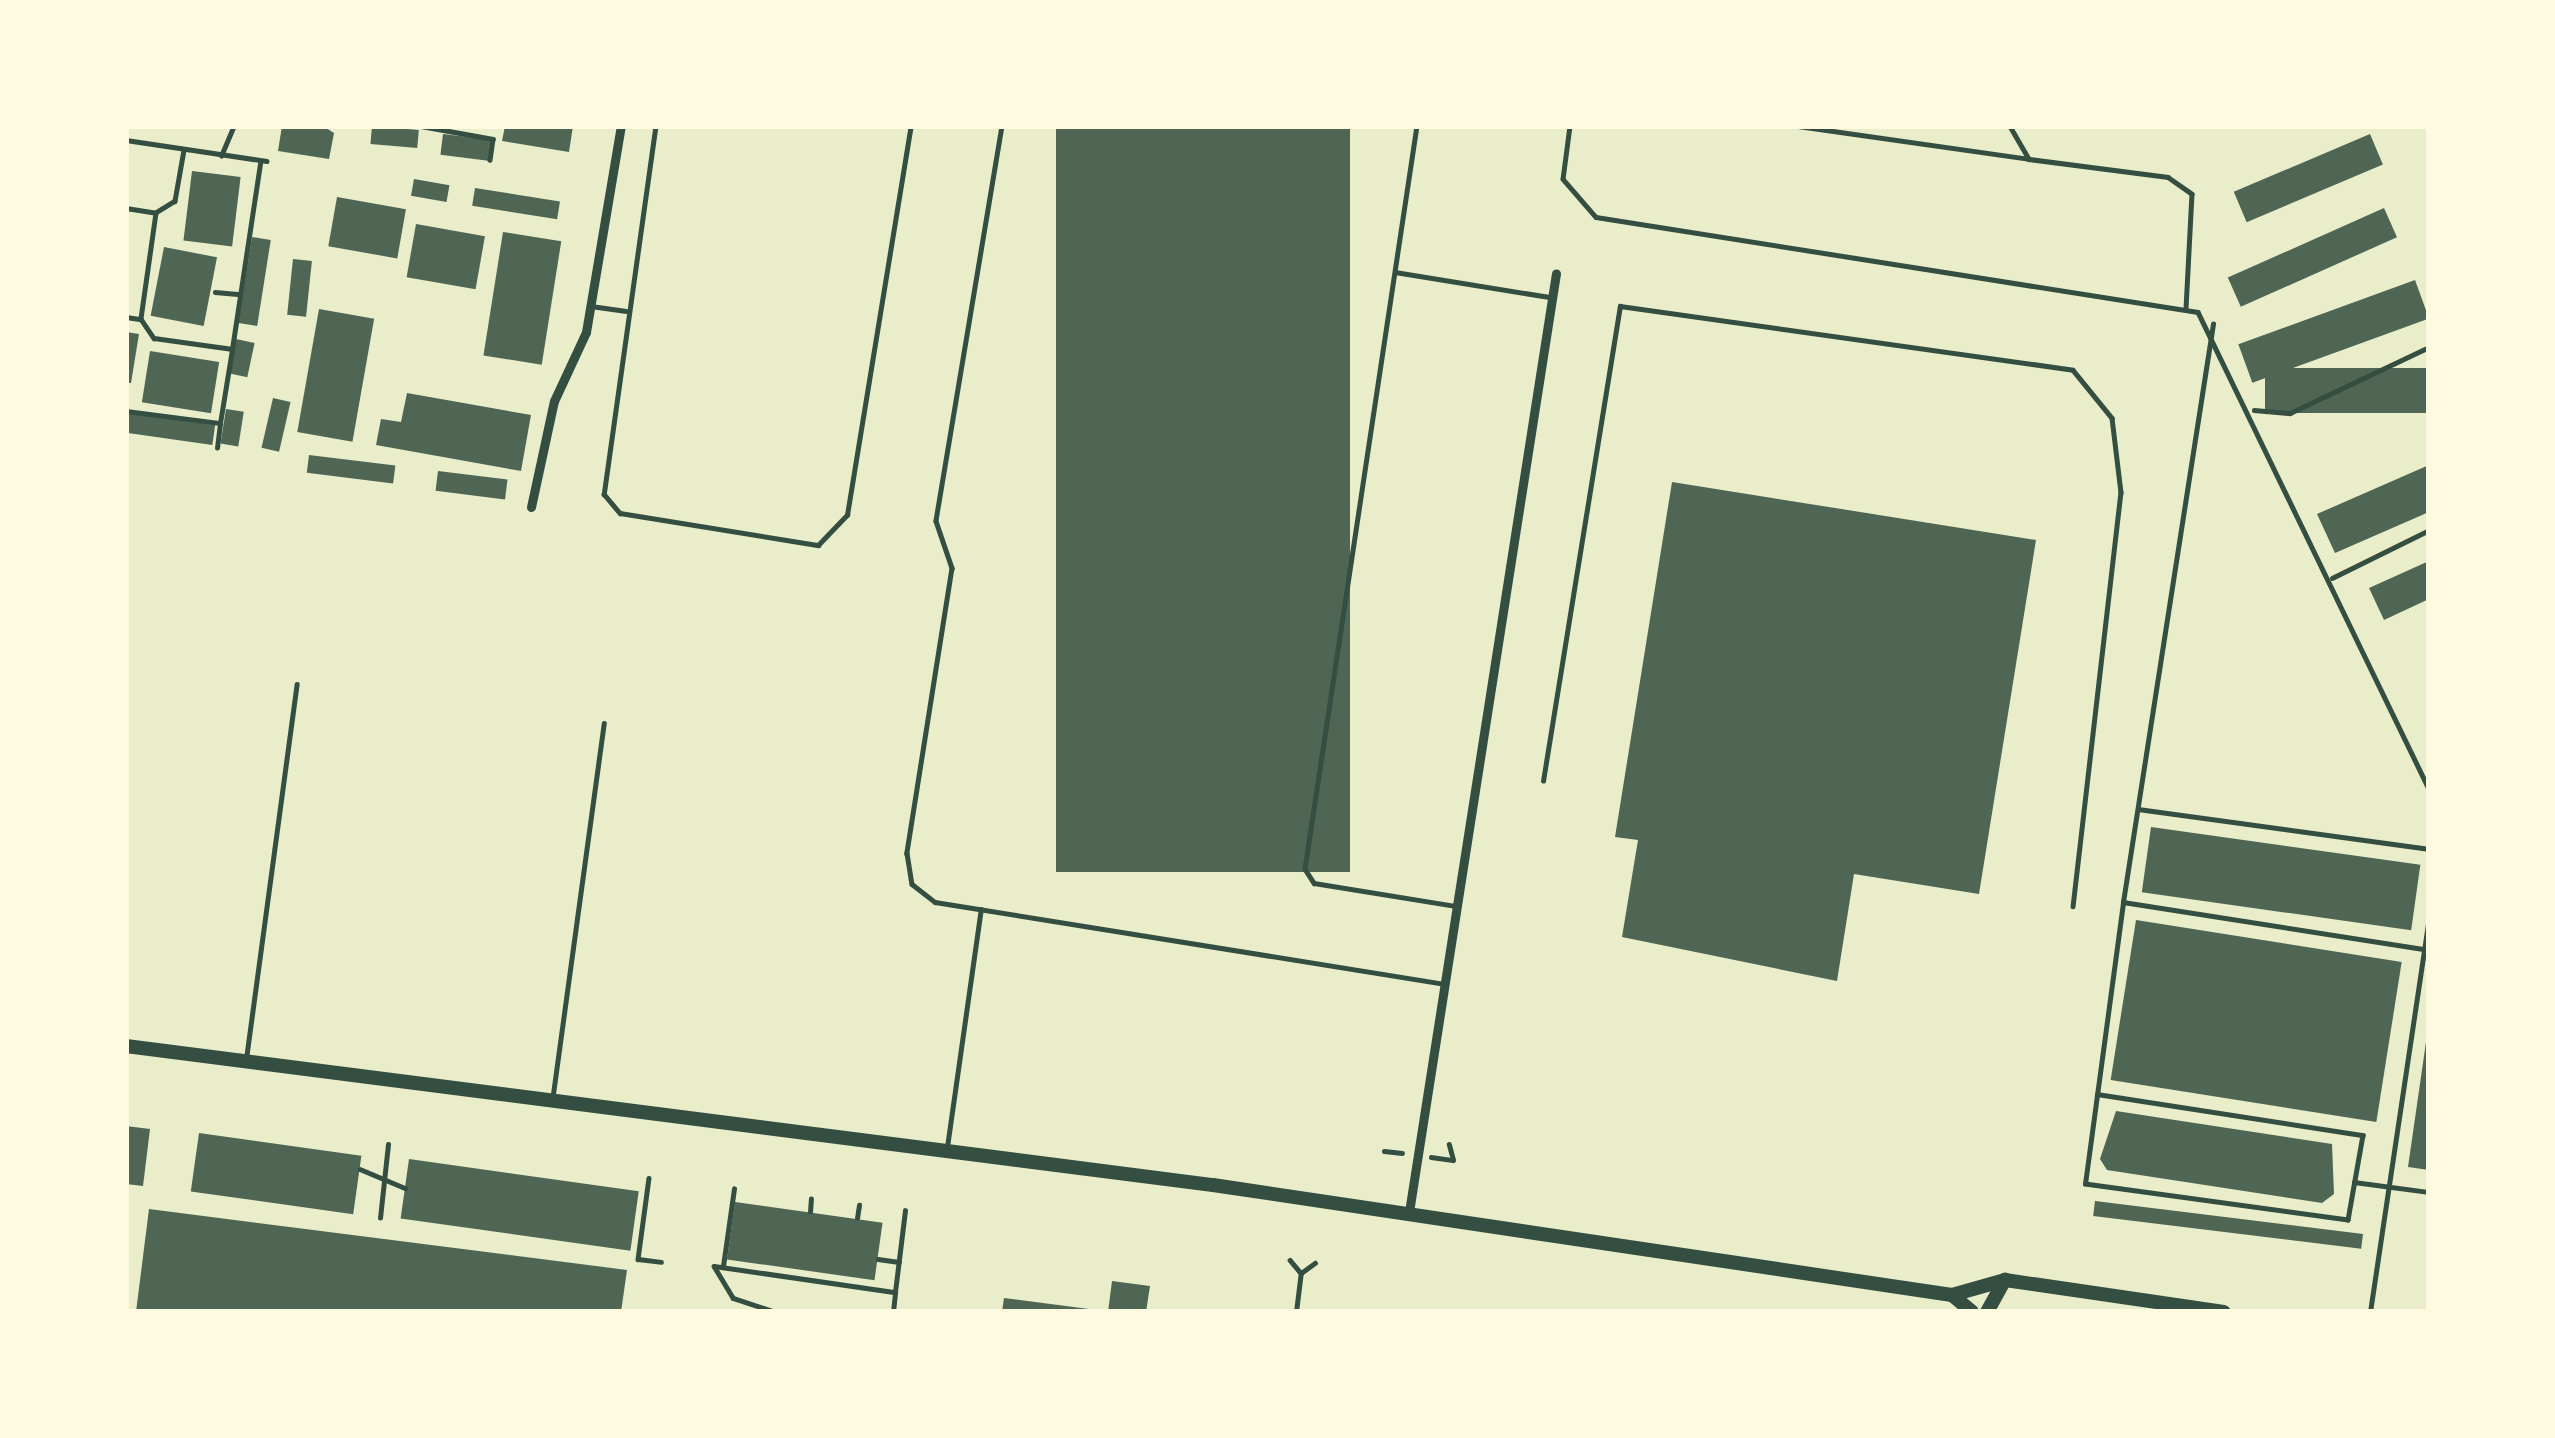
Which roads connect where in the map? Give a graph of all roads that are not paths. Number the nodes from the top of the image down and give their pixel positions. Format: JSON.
{"nodes":[{"id":1,"x":620,"y":126,"type":"edge"},
{"id":2,"x":656,"y":126,"type":"edge"},
{"id":3,"x":911,"y":126,"type":"edge"},
{"id":4,"x":1002,"y":126,"type":"edge"},
{"id":5,"x":1417,"y":126,"type":"edge"},
{"id":6,"x":1570,"y":126,"type":"edge"},
{"id":7,"x":1798,"y":126,"type":"edge"},
{"id":8,"x":2010,"y":126,"type":"edge"},
{"id":9,"x":2029,"y":159,"type":"junction"},
{"id":10,"x":1395,"y":272,"type":"junction"},
{"id":11,"x":1556,"y":273,"type":"dead end"},
{"id":12,"x":1552,"y":297,"type":"junction"},
{"id":13,"x":591,"y":305,"type":"junction"},
{"id":14,"x":2186,"y":309,"type":"junction"},
{"id":15,"x":626,"y":310,"type":"junction"},
{"id":16,"x":2213,"y":324,"type":"junction"},
{"id":17,"x":2429,"y":346,"type":"edge"},
{"id":18,"x":2254,"y":410,"type":"junction"},
{"id":19,"x":531,"y":507,"type":"dead end"},
{"id":20,"x":2429,"y":530,"type":"edge"},
{"id":21,"x":2331,"y":578,"type":"junction"},
{"id":22,"x":297,"y":684,"type":"dead end"},
{"id":23,"x":604,"y":723,"type":"dead end"},
{"id":24,"x":1543,"y":781,"type":"dead end"},
{"id":25,"x":2429,"y":789,"type":"edge"},
{"id":26,"x":2138,"y":809,"type":"junction"},
{"id":27,"x":2429,"y":849,"type":"edge"},
{"id":28,"x":2122,"y":902,"type":"junction"},
{"id":29,"x":1457,"y":906,"type":"junction"},
{"id":30,"x":2074,"y":906,"type":"dead end"},
{"id":31,"x":981,"y":909,"type":"junction"},
{"id":32,"x":2429,"y":917,"type":"edge"},
{"id":33,"x":2425,"y":949,"type":"junction"},
{"id":34,"x":1445,"y":984,"type":"junction"},
{"id":35,"x":2418,"y":992,"type":"junction"},
{"id":36,"x":2429,"y":994,"type":"edge"},
{"id":37,"x":126,"y":1046,"type":"edge"},
{"id":38,"x":246,"y":1061,"type":"junction"},
{"id":39,"x":2097,"y":1094,"type":"junction"},
{"id":40,"x":552,"y":1100,"type":"junction"},
{"id":41,"x":946,"y":1150,"type":"junction"},
{"id":42,"x":2354,"y":1182,"type":"junction"},
{"id":43,"x":2390,"y":1187,"type":"junction"},
{"id":44,"x":2429,"y":1192,"type":"edge"},
{"id":45,"x":1409,"y":1212,"type":"junction"},
{"id":46,"x":2005,"y":1280,"type":"junction"},
{"id":47,"x":1952,"y":1295,"type":"junction"},
{"id":48,"x":1972,"y":1312,"type":"edge"},
{"id":49,"x":1987,"y":1312,"type":"edge"},
{"id":50,"x":2224,"y":1312,"type":"edge"},
{"id":51,"x":2370,"y":1312,"type":"edge"}],
"edges":[{"from":1,"to":13,"type":"street"},
{"from":2,"to":15,"type":"lane"},
{"from":3,"to":15,"type":"lane"},
{"from":4,"to":31,"type":"lane"},
{"from":5,"to":10,"type":"lane"},
{"from":6,"to":14,"type":"lane"},
{"from":7,"to":9,"type":"lane"},
{"from":8,"to":9,"type":"lane"},
{"from":9,"to":14,"type":"lane"},
{"from":10,"to":12,"type":"lane"},
{"from":10,"to":29,"type":"lane"},
{"from":11,"to":12,"type":"street"},
{"from":12,"to":29,"type":"street"},
{"from":13,"to":15,"type":"lane"},
{"from":13,"to":19,"type":"street"},
{"from":14,"to":16,"type":"lane"},
{"from":16,"to":18,"type":"lane"},
{"from":16,"to":26,"type":"lane"},
{"from":17,"to":18,"type":"lane"},
{"from":18,"to":21,"type":"lane"},
{"from":20,"to":21,"type":"lane"},
{"from":21,"to":25,"type":"lane"},
{"from":22,"to":38,"type":"lane"},
{"from":23,"to":40,"type":"lane"},
{"from":24,"to":30,"type":"lane"},
{"from":26,"to":27,"type":"lane"},
{"from":26,"to":28,"type":"lane"},
{"from":28,"to":33,"type":"lane"},
{"from":28,"to":39,"type":"lane"},
{"from":29,"to":34,"type":"street"},
{"from":31,"to":34,"type":"lane"},
{"from":31,"to":41,"type":"lane"},
{"from":32,"to":33,"type":"lane"},
{"from":33,"to":35,"type":"lane"},
{"from":34,"to":45,"type":"street"},
{"from":35,"to":36,"type":"lane"},
{"from":35,"to":43,"type":"lane"},
{"from":37,"to":38,"type":"main road"},
{"from":38,"to":40,"type":"main road"},
{"from":39,"to":42,"type":"lane"},
{"from":39,"to":42,"type":"lane"},
{"from":40,"to":41,"type":"main road"},
{"from":41,"to":45,"type":"main road"},
{"from":42,"to":43,"type":"lane"},
{"from":43,"to":44,"type":"lane"},
{"from":43,"to":51,"type":"lane"},
{"from":45,"to":47,"type":"main road"},
{"from":46,"to":47,"type":"main road"},
{"from":46,"to":49,"type":"main road"},
{"from":46,"to":50,"type":"main road"},
{"from":47,"to":48,"type":"main road"}]}
